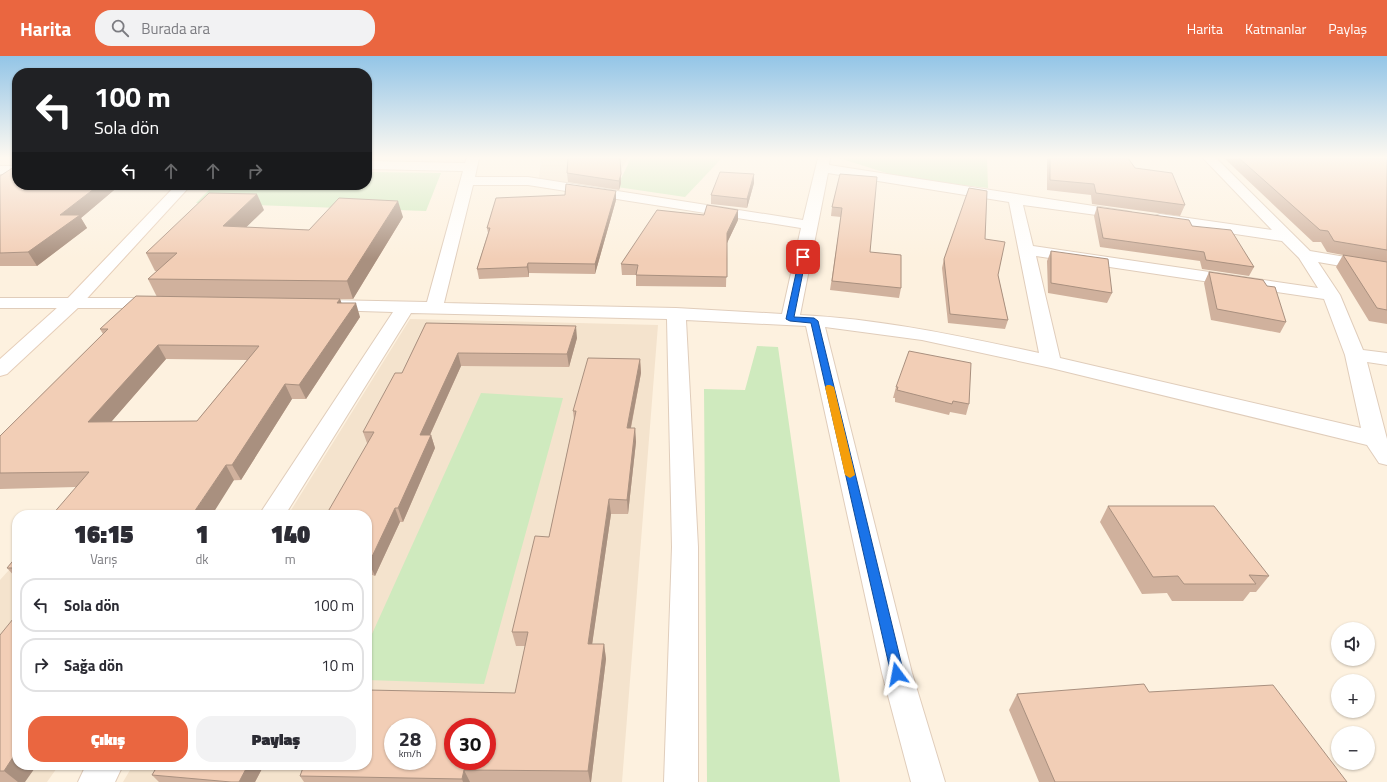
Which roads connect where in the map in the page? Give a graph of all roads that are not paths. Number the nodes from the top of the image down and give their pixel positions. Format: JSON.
{"nodes":[{"id":1,"x":178,"y":192,"type":"edge"},
{"id":2,"x":464,"y":192,"type":"edge"},
{"id":3,"x":597,"y":192,"type":"edge"},
{"id":4,"x":816,"y":192,"type":"edge"},
{"id":5,"x":973,"y":192,"type":"edge"},
{"id":6,"x":1243,"y":192,"type":"edge"},
{"id":7,"x":1015,"y":200,"type":"junction"},
{"id":8,"x":809,"y":225,"type":"junction"},
{"id":9,"x":1288,"y":237,"type":"junction"},
{"id":10,"x":1026,"y":250,"type":"junction"},
{"id":11,"x":1305,"y":256,"type":"junction"},
{"id":12,"x":1387,"y":269,"type":"edge"},
{"id":13,"x":1331,"y":295,"type":"junction"},
{"id":14,"x":74,"y":302,"type":"junction"},
{"id":15,"x":0,"y":303,"type":"edge"},
{"id":16,"x":175,"y":303,"type":"edge"},
{"id":17,"x":309,"y":305,"type":"edge"},
{"id":18,"x":405,"y":307,"type":"junction"},
{"id":19,"x":434,"y":308,"type":"junction"},
{"id":20,"x":676,"y":314,"type":"junction"},
{"id":21,"x":802,"y":320,"type":"junction"},
{"id":22,"x":1355,"y":355,"type":"junction"},
{"id":23,"x":1387,"y":359,"type":"edge"},
{"id":24,"x":1051,"y":362,"type":"junction"},
{"id":25,"x":0,"y":370,"type":"edge"},
{"id":26,"x":1381,"y":448,"type":"edge"},
{"id":27,"x":275,"y":510,"type":"edge"},
{"id":28,"x":103,"y":770,"type":"edge"},
{"id":29,"x":95,"y":782,"type":"edge"},
{"id":30,"x":681,"y":782,"type":"edge"},
{"id":31,"x":928,"y":782,"type":"edge"}],
"edges":[{"from":1,"to":14,"type":"street"},
{"from":2,"to":19,"type":"street"},
{"from":3,"to":8,"type":"street"},
{"from":4,"to":8,"type":"street"},
{"from":5,"to":7,"type":"street"},
{"from":6,"to":9,"type":"street"},
{"from":7,"to":9,"type":"street"},
{"from":7,"to":10,"type":"street"},
{"from":8,"to":21,"type":"street"},
{"from":9,"to":11,"type":"street"},
{"from":10,"to":13,"type":"street"},
{"from":10,"to":24,"type":"street"},
{"from":11,"to":12,"type":"street"},
{"from":11,"to":13,"type":"street"},
{"from":13,"to":22,"type":"street"},
{"from":14,"to":15,"type":"street"},
{"from":14,"to":16,"type":"street"},
{"from":14,"to":25,"type":"street"},
{"from":17,"to":18,"type":"street"},
{"from":18,"to":19,"type":"street"},
{"from":18,"to":27,"type":"street"},
{"from":19,"to":20,"type":"street"},
{"from":20,"to":21,"type":"street"},
{"from":20,"to":30,"type":"street"},
{"from":21,"to":24,"type":"street"},
{"from":21,"to":31,"type":"street"},
{"from":22,"to":23,"type":"street"},
{"from":22,"to":26,"type":"street"},
{"from":24,"to":26,"type":"street"},
{"from":28,"to":29,"type":"street"}]}
